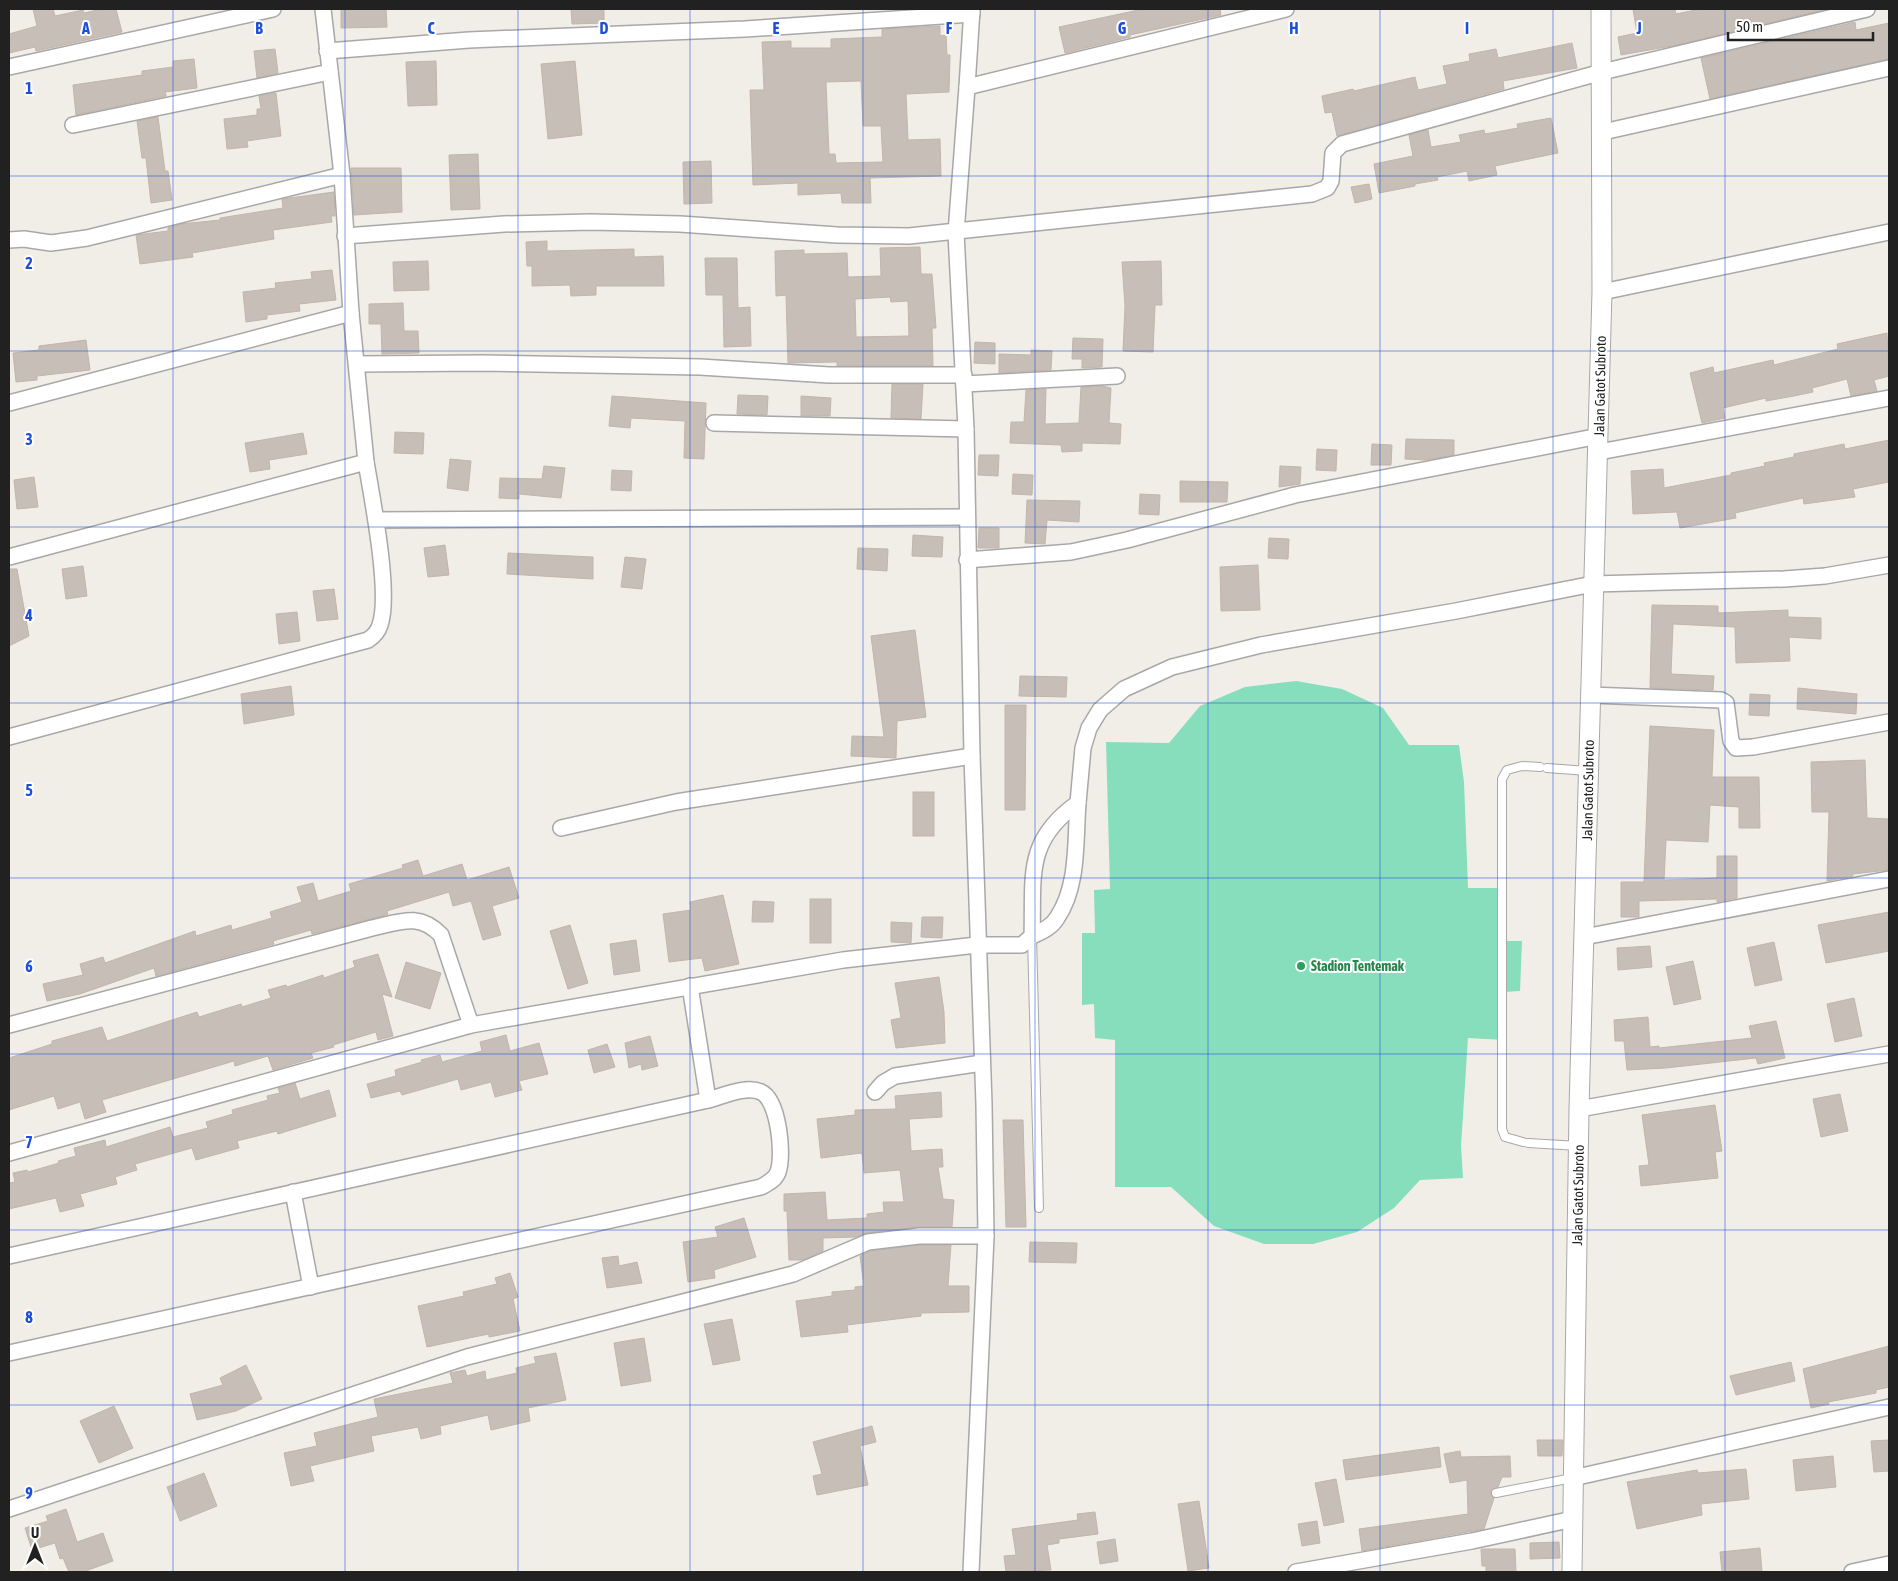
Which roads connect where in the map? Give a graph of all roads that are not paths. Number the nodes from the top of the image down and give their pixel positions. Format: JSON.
{"nodes":[{"id":1,"x":273,"y":9,"type":"edge"},
{"id":2,"x":323,"y":9,"type":"edge"},
{"id":3,"x":1286,"y":9,"type":"edge"},
{"id":4,"x":1601,"y":9,"type":"edge"},
{"id":5,"x":1867,"y":9,"type":"edge"},
{"id":6,"x":972,"y":11,"type":"edge"},
{"id":7,"x":1249,"y":13,"type":"edge"},
{"id":8,"x":327,"y":51,"type":"junction"},
{"id":9,"x":9,"y":67,"type":"edge"},
{"id":10,"x":1889,"y":68,"type":"edge"},
{"id":11,"x":330,"y":72,"type":"junction"},
{"id":12,"x":1602,"y":72,"type":"junction"},
{"id":13,"x":967,"y":87,"type":"junction"},
{"id":14,"x":73,"y":125,"type":"dead end"},
{"id":15,"x":1603,"y":132,"type":"junction"},
{"id":16,"x":342,"y":175,"type":"junction"},
{"id":17,"x":956,"y":232,"type":"junction"},
{"id":18,"x":1889,"y":232,"type":"edge"},
{"id":19,"x":345,"y":236,"type":"junction"},
{"id":20,"x":9,"y":240,"type":"edge"},
{"id":21,"x":1602,"y":292,"type":"junction"},
{"id":22,"x":352,"y":313,"type":"junction"},
{"id":23,"x":358,"y":364,"type":"junction"},
{"id":24,"x":1118,"y":376,"type":"dead end"},
{"id":25,"x":964,"y":379,"type":"junction"},
{"id":26,"x":1889,"y":398,"type":"edge"},
{"id":27,"x":9,"y":403,"type":"edge"},
{"id":28,"x":714,"y":423,"type":"dead end"},
{"id":29,"x":966,"y":429,"type":"junction"},
{"id":30,"x":1599,"y":444,"type":"junction"},
{"id":31,"x":366,"y":462,"type":"junction"},
{"id":32,"x":966,"y":517,"type":"junction"},
{"id":33,"x":376,"y":520,"type":"junction"},
{"id":34,"x":9,"y":557,"type":"edge"},
{"id":35,"x":967,"y":560,"type":"junction"},
{"id":36,"x":1889,"y":565,"type":"edge"},
{"id":37,"x":1593,"y":584,"type":"junction"},
{"id":38,"x":1590,"y":695,"type":"junction"},
{"id":39,"x":1889,"y":722,"type":"edge"},
{"id":40,"x":9,"y":737,"type":"edge"},
{"id":41,"x":972,"y":756,"type":"junction"},
{"id":42,"x":1588,"y":772,"type":"junction"},
{"id":43,"x":1078,"y":803,"type":"junction"},
{"id":44,"x":561,"y":828,"type":"dead end"},
{"id":45,"x":1889,"y":879,"type":"edge"},
{"id":46,"x":1032,"y":936,"type":"junction"},
{"id":47,"x":1584,"y":937,"type":"junction"},
{"id":48,"x":977,"y":945,"type":"junction"},
{"id":49,"x":690,"y":986,"type":"junction"},
{"id":50,"x":9,"y":1025,"type":"edge"},
{"id":51,"x":471,"y":1025,"type":"junction"},
{"id":52,"x":1889,"y":1054,"type":"edge"},
{"id":53,"x":982,"y":1063,"type":"junction"},
{"id":54,"x":875,"y":1092,"type":"dead end"},
{"id":55,"x":708,"y":1100,"type":"junction"},
{"id":56,"x":1579,"y":1109,"type":"junction"},
{"id":57,"x":1579,"y":1146,"type":"junction"},
{"id":58,"x":9,"y":1153,"type":"edge"},
{"id":59,"x":293,"y":1192,"type":"junction"},
{"id":60,"x":1039,"y":1208,"type":"dead end"},
{"id":61,"x":986,"y":1236,"type":"junction"},
{"id":62,"x":9,"y":1256,"type":"edge"},
{"id":63,"x":311,"y":1287,"type":"junction"},
{"id":64,"x":9,"y":1353,"type":"edge"},
{"id":65,"x":1889,"y":1407,"type":"edge"},
{"id":66,"x":1573,"y":1478,"type":"junction"},
{"id":67,"x":1496,"y":1494,"type":"dead end"},
{"id":68,"x":9,"y":1509,"type":"edge"},
{"id":69,"x":1573,"y":1519,"type":"junction"},
{"id":70,"x":1889,"y":1564,"type":"edge"},
{"id":71,"x":971,"y":1572,"type":"edge"},
{"id":72,"x":1296,"y":1572,"type":"edge"},
{"id":73,"x":1572,"y":1572,"type":"edge"},
{"id":74,"x":1852,"y":1572,"type":"edge"}],
"edges":[{"from":1,"to":9,"type":"street"},
{"from":2,"to":8,"type":"street"},
{"from":3,"to":7,"type":"street"},
{"from":4,"to":12,"type":"street","name":"Jalan Gatot Subroto"},
{"from":5,"to":12,"type":"street"},
{"from":6,"to":8,"type":"street"},
{"from":6,"to":13,"type":"street"},
{"from":7,"to":13,"type":"street"},
{"from":8,"to":11,"type":"street"},
{"from":10,"to":15,"type":"street"},
{"from":11,"to":14,"type":"street"},
{"from":11,"to":16,"type":"street"},
{"from":12,"to":15,"type":"street","name":"Jalan Gatot Subroto"},
{"from":12,"to":17,"type":"street"},
{"from":13,"to":17,"type":"street"},
{"from":15,"to":21,"type":"street","name":"Jalan Gatot Subroto"},
{"from":16,"to":19,"type":"street"},
{"from":16,"to":20,"type":"street"},
{"from":17,"to":19,"type":"street"},
{"from":17,"to":25,"type":"street"},
{"from":18,"to":21,"type":"street"},
{"from":19,"to":22,"type":"street"},
{"from":21,"to":30,"type":"street","name":"Jalan Gatot Subroto"},
{"from":22,"to":23,"type":"street"},
{"from":22,"to":27,"type":"street"},
{"from":23,"to":25,"type":"street"},
{"from":23,"to":31,"type":"street"},
{"from":24,"to":25,"type":"street"},
{"from":25,"to":29,"type":"street"},
{"from":26,"to":30,"type":"street"},
{"from":28,"to":29,"type":"street"},
{"from":29,"to":32,"type":"street"},
{"from":30,"to":35,"type":"street"},
{"from":30,"to":37,"type":"street","name":"Jalan Gatot Subroto"},
{"from":31,"to":33,"type":"street"},
{"from":31,"to":34,"type":"street"},
{"from":32,"to":33,"type":"street"},
{"from":32,"to":35,"type":"street"},
{"from":33,"to":40,"type":"street"},
{"from":35,"to":41,"type":"street"},
{"from":36,"to":37,"type":"street"},
{"from":37,"to":38,"type":"street","name":"Jalan Gatot Subroto"},
{"from":37,"to":43,"type":"street"},
{"from":38,"to":39,"type":"street"},
{"from":38,"to":42,"type":"street","name":"Jalan Gatot Subroto"},
{"from":41,"to":44,"type":"street"},
{"from":41,"to":48,"type":"street"},
{"from":42,"to":47,"type":"street","name":"Jalan Gatot Subroto"},
{"from":42,"to":57,"type":"lane"},
{"from":43,"to":46,"type":"street"},
{"from":43,"to":46,"type":"street"},
{"from":45,"to":47,"type":"street"},
{"from":46,"to":48,"type":"street"},
{"from":46,"to":60,"type":"lane"},
{"from":47,"to":56,"type":"street","name":"Jalan Gatot Subroto"},
{"from":48,"to":49,"type":"street"},
{"from":48,"to":53,"type":"street"},
{"from":49,"to":51,"type":"street"},
{"from":49,"to":55,"type":"street"},
{"from":50,"to":51,"type":"street"},
{"from":51,"to":58,"type":"street"},
{"from":52,"to":56,"type":"street"},
{"from":53,"to":54,"type":"street"},
{"from":53,"to":61,"type":"street"},
{"from":55,"to":59,"type":"street"},
{"from":55,"to":63,"type":"street"},
{"from":56,"to":57,"type":"street","name":"Jalan Gatot Subroto"},
{"from":57,"to":66,"type":"street","name":"Jalan Gatot Subroto"},
{"from":59,"to":62,"type":"street"},
{"from":59,"to":63,"type":"street"},
{"from":61,"to":68,"type":"street"},
{"from":61,"to":71,"type":"street"},
{"from":63,"to":64,"type":"street"},
{"from":65,"to":66,"type":"street"},
{"from":66,"to":67,"type":"lane"},
{"from":66,"to":69,"type":"street","name":"Jalan Gatot Subroto"},
{"from":69,"to":72,"type":"street"},
{"from":69,"to":73,"type":"street","name":"Jalan Gatot Subroto"},
{"from":70,"to":74,"type":"street"}]}
